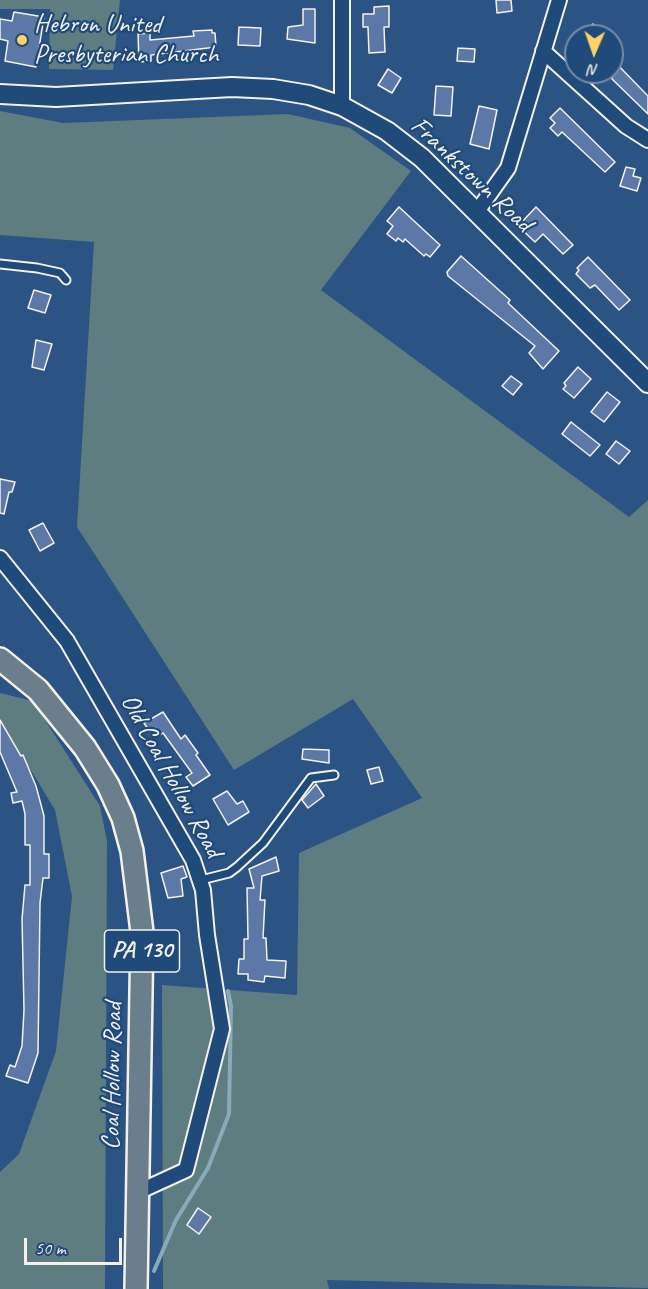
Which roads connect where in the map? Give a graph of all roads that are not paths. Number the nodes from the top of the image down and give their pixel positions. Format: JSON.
{"nodes":[{"id":1,"x":342,"y":0,"type":"edge"},
{"id":2,"x":549,"y":0,"type":"edge"},
{"id":3,"x":559,"y":0,"type":"edge"},
{"id":4,"x":553,"y":16,"type":"junction"},
{"id":5,"x":543,"y":51,"type":"junction"},
{"id":6,"x":0,"y":94,"type":"edge"},
{"id":7,"x":342,"y":106,"type":"junction"},
{"id":8,"x":648,"y":140,"type":"edge"},
{"id":9,"x":476,"y":213,"type":"junction"},
{"id":10,"x":0,"y":264,"type":"edge"},
{"id":11,"x":66,"y":280,"type":"dead end"},
{"id":12,"x":648,"y":383,"type":"edge"},
{"id":13,"x":0,"y":558,"type":"edge"},
{"id":14,"x":0,"y":659,"type":"edge"},
{"id":15,"x":333,"y":775,"type":"dead end"},
{"id":16,"x":201,"y":880,"type":"junction"},
{"id":17,"x":138,"y":1192,"type":"junction"},
{"id":18,"x":136,"y":1289,"type":"edge"}],
"edges":[{"from":1,"to":7,"type":"street"},
{"from":2,"to":4,"type":"street"},
{"from":3,"to":4,"type":"street"},
{"from":4,"to":5,"type":"street"},
{"from":5,"to":8,"type":"street"},
{"from":5,"to":9,"type":"street"},
{"from":6,"to":7,"type":"main road","name":"Frankstown Road"},
{"from":7,"to":9,"type":"main road","name":"Frankstown Road"},
{"from":9,"to":12,"type":"main road","name":"Frankstown Road"},
{"from":10,"to":11,"type":"lane"},
{"from":13,"to":16,"type":"street","name":"Old Coal Hollow Road"},
{"from":14,"to":17,"type":"main road","name":"Coal Hollow Road","number":"PA 130"},
{"from":15,"to":16,"type":"lane"},
{"from":16,"to":17,"type":"street","name":"Old Coal Hollow Road"},
{"from":17,"to":18,"type":"main road","name":"Coal Hollow Road","number":"PA 130"}]}
